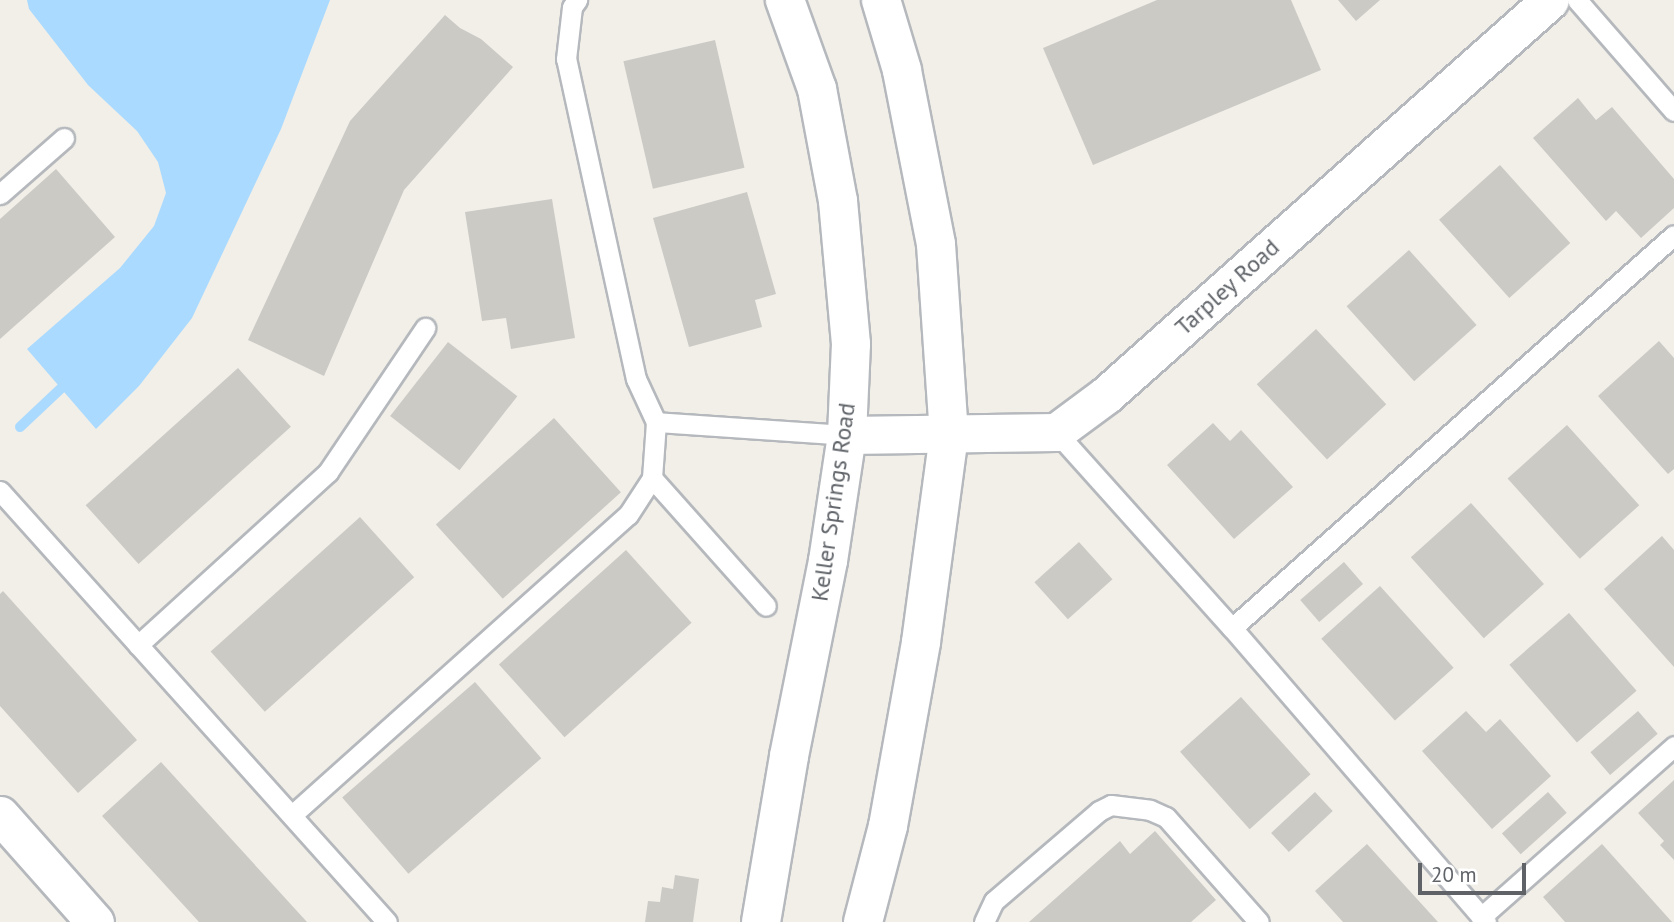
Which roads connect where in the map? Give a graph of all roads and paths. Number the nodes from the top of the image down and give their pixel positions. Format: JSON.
{"nodes":[{"id":1,"x":577,"y":0,"type":"edge"},
{"id":2,"x":785,"y":0,"type":"edge"},
{"id":3,"x":881,"y":0,"type":"edge"},
{"id":4,"x":1550,"y":0,"type":"edge"},
{"id":5,"x":1577,"y":0,"type":"edge"},
{"id":6,"x":1674,"y":111,"type":"edge"},
{"id":7,"x":64,"y":138,"type":"dead end"},
{"id":8,"x":0,"y":194,"type":"edge"},
{"id":9,"x":1674,"y":235,"type":"edge"},
{"id":10,"x":425,"y":328,"type":"dead end"},
{"id":11,"x":656,"y":422,"type":"junction"},
{"id":12,"x":1056,"y":432,"type":"junction"},
{"id":13,"x":848,"y":435,"type":"junction"},
{"id":14,"x":949,"y":435,"type":"junction"},
{"id":15,"x":652,"y":478,"type":"junction"},
{"id":16,"x":0,"y":491,"type":"edge"},
{"id":17,"x":766,"y":606,"type":"dead end"},
{"id":18,"x":1232,"y":628,"type":"junction"},
{"id":19,"x":138,"y":645,"type":"junction"},
{"id":20,"x":1674,"y":746,"type":"edge"},
{"id":21,"x":0,"y":815,"type":"edge"},
{"id":22,"x":292,"y":815,"type":"junction"},
{"id":23,"x":1484,"y":919,"type":"edge"},
{"id":24,"x":95,"y":922,"type":"edge"},
{"id":25,"x":387,"y":922,"type":"edge"},
{"id":26,"x":761,"y":922,"type":"edge"},
{"id":27,"x":863,"y":922,"type":"edge"},
{"id":28,"x":984,"y":922,"type":"edge"},
{"id":29,"x":1259,"y":922,"type":"edge"}],
"edges":[{"from":1,"to":11,"type":"lane"},
{"from":2,"to":13,"type":"main road","name":"Keller Springs Road"},
{"from":3,"to":14,"type":"main road"},
{"from":4,"to":12,"type":"street","name":"Tarpley Road"},
{"from":5,"to":6,"type":"lane"},
{"from":7,"to":8,"type":"lane"},
{"from":9,"to":18,"type":"lane"},
{"from":10,"to":19,"type":"lane"},
{"from":11,"to":13,"type":"lane"},
{"from":11,"to":15,"type":"lane"},
{"from":12,"to":14,"type":"street"},
{"from":12,"to":18,"type":"lane"},
{"from":13,"to":14,"type":"street"},
{"from":13,"to":26,"type":"main road","name":"Keller Springs Road"},
{"from":14,"to":27,"type":"main road"},
{"from":15,"to":17,"type":"lane"},
{"from":15,"to":22,"type":"lane"},
{"from":16,"to":19,"type":"lane"},
{"from":18,"to":23,"type":"lane"},
{"from":19,"to":22,"type":"lane"},
{"from":20,"to":23,"type":"lane"},
{"from":21,"to":24,"type":"street"},
{"from":22,"to":25,"type":"lane"},
{"from":28,"to":29,"type":"lane"}]}
